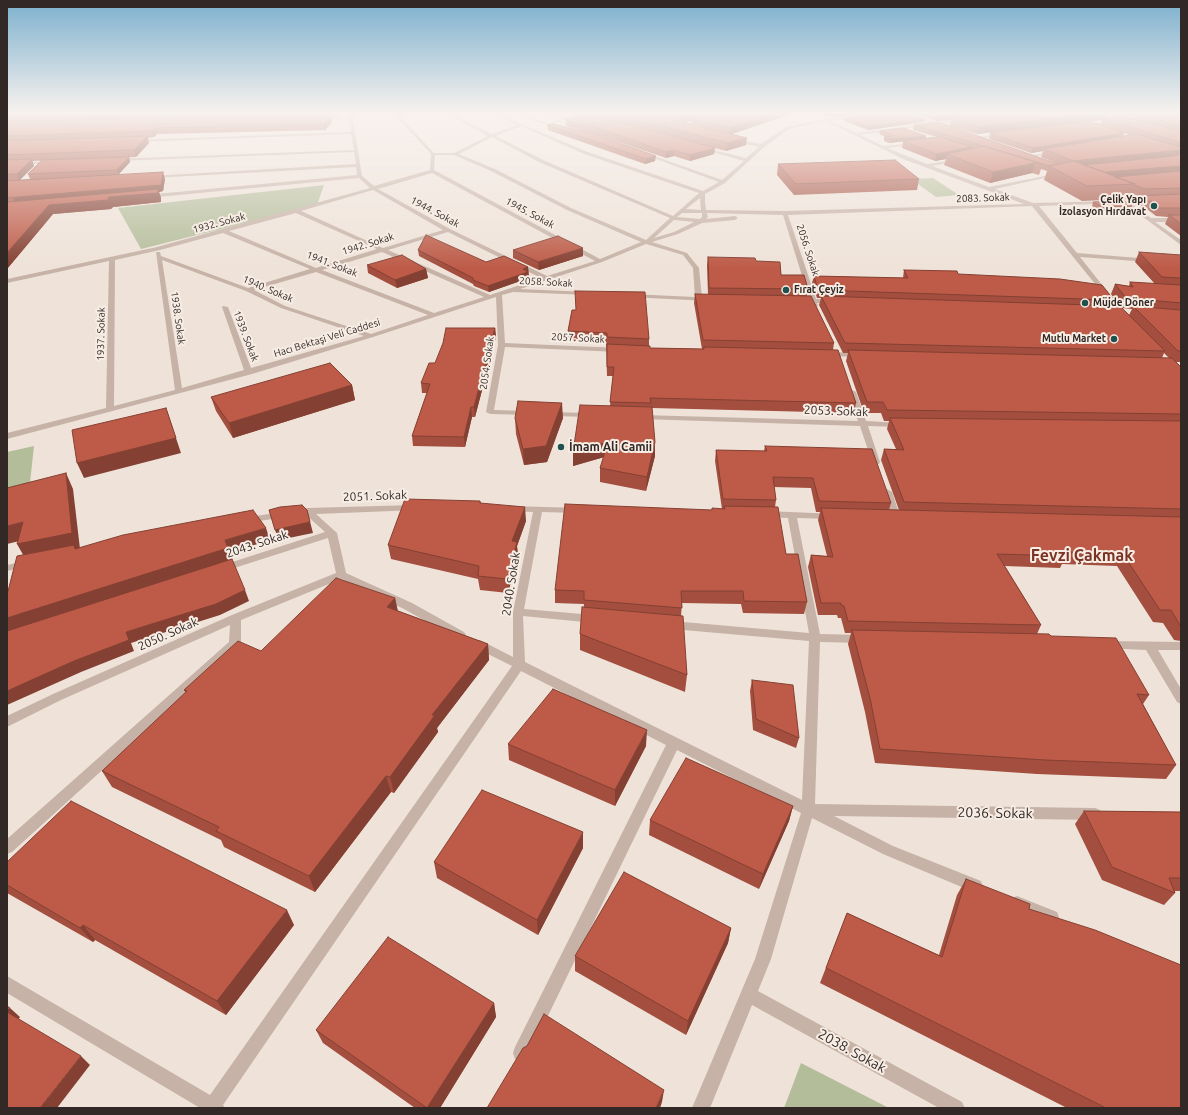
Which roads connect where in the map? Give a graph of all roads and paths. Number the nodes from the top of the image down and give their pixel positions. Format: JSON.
{"nodes":[{"id":1,"x":41,"y":164,"type":"edge"},
{"id":2,"x":432,"y":164,"type":"edge"},
{"id":3,"x":479,"y":164,"type":"edge"},
{"id":4,"x":548,"y":164,"type":"edge"},
{"id":5,"x":618,"y":164,"type":"edge"},
{"id":6,"x":673,"y":164,"type":"edge"},
{"id":7,"x":743,"y":164,"type":"edge"},
{"id":8,"x":921,"y":164,"type":"edge"},
{"id":9,"x":936,"y":164,"type":"edge"},
{"id":10,"x":358,"y":165,"type":"joint"},
{"id":11,"x":926,"y":166,"type":"junction"},
{"id":12,"x":37,"y":168,"type":"edge"},
{"id":13,"x":432,"y":170,"type":"junction"},
{"id":14,"x":1036,"y":171,"type":"edge"},
{"id":15,"x":1064,"y":172,"type":"edge"},
{"id":16,"x":360,"y":176,"type":"junction"},
{"id":17,"x":1051,"y":176,"type":"junction"},
{"id":18,"x":145,"y":178,"type":"edge"},
{"id":19,"x":723,"y":182,"type":"junction"},
{"id":20,"x":373,"y":188,"type":"junction"},
{"id":21,"x":988,"y":189,"type":"junction"},
{"id":22,"x":703,"y":193,"type":"junction"},
{"id":23,"x":1129,"y":195,"type":"edge"},
{"id":24,"x":140,"y":197,"type":"edge"},
{"id":25,"x":1158,"y":200,"type":"edge"},
{"id":26,"x":1143,"y":201,"type":"junction"},
{"id":27,"x":1125,"y":202,"type":"junction"},
{"id":28,"x":1036,"y":206,"type":"junction"},
{"id":29,"x":296,"y":211,"type":"junction"},
{"id":30,"x":681,"y":211,"type":"junction"},
{"id":31,"x":705,"y":211,"type":"junction"},
{"id":32,"x":785,"y":213,"type":"junction"},
{"id":33,"x":674,"y":217,"type":"junction"},
{"id":34,"x":1150,"y":220,"type":"junction"},
{"id":35,"x":1181,"y":220,"type":"edge"},
{"id":36,"x":700,"y":221,"type":"junction"},
{"id":37,"x":448,"y":230,"type":"junction"},
{"id":38,"x":224,"y":231,"type":"junction"},
{"id":39,"x":646,"y":242,"type":"junction"},
{"id":40,"x":1181,"y":243,"type":"edge"},
{"id":41,"x":158,"y":249,"type":"junction"},
{"id":42,"x":382,"y":250,"type":"junction"},
{"id":43,"x":1075,"y":255,"type":"junction"},
{"id":44,"x":159,"y":257,"type":"junction"},
{"id":45,"x":112,"y":259,"type":"junction"},
{"id":46,"x":600,"y":260,"type":"junction"},
{"id":47,"x":1153,"y":260,"type":"edge"},
{"id":48,"x":317,"y":270,"type":"junction"},
{"id":49,"x":546,"y":278,"type":"junction"},
{"id":50,"x":7,"y":282,"type":"edge"},
{"id":51,"x":1100,"y":287,"type":"junction"},
{"id":52,"x":1107,"y":288,"type":"dead end"},
{"id":53,"x":248,"y":290,"type":"junction"},
{"id":54,"x":510,"y":290,"type":"junction"},
{"id":55,"x":499,"y":294,"type":"junction"},
{"id":56,"x":596,"y":295,"type":"edge"},
{"id":57,"x":620,"y":296,"type":"edge"},
{"id":58,"x":489,"y":297,"type":"junction"},
{"id":59,"x":699,"y":300,"type":"junction"},
{"id":60,"x":714,"y":300,"type":"edge"},
{"id":61,"x":791,"y":300,"type":"edge"},
{"id":62,"x":814,"y":301,"type":"junction"},
{"id":63,"x":837,"y":301,"type":"edge"},
{"id":64,"x":225,"y":307,"type":"dead end"},
{"id":65,"x":1111,"y":311,"type":"edge"},
{"id":66,"x":1119,"y":312,"type":"junction"},
{"id":67,"x":1127,"y":312,"type":"edge"},
{"id":68,"x":433,"y":315,"type":"junction"},
{"id":69,"x":820,"y":316,"type":"edge"},
{"id":70,"x":1129,"y":322,"type":"edge"},
{"id":71,"x":371,"y":336,"type":"junction"},
{"id":72,"x":502,"y":345,"type":"junction"},
{"id":73,"x":629,"y":351,"type":"edge"},
{"id":74,"x":816,"y":354,"type":"edge"},
{"id":75,"x":871,"y":356,"type":"edge"},
{"id":76,"x":249,"y":372,"type":"junction"},
{"id":77,"x":849,"y":382,"type":"edge"},
{"id":78,"x":179,"y":391,"type":"junction"},
{"id":79,"x":110,"y":410,"type":"junction"},
{"id":80,"x":601,"y":415,"type":"edge"},
{"id":81,"x":633,"y":416,"type":"edge"},
{"id":82,"x":863,"y":424,"type":"junction"},
{"id":83,"x":911,"y":425,"type":"edge"},
{"id":84,"x":7,"y":436,"type":"edge"},
{"id":85,"x":878,"y":468,"type":"edge"},
{"id":86,"x":883,"y":482,"type":"edge"},
{"id":87,"x":424,"y":508,"type":"edge"},
{"id":88,"x":500,"y":508,"type":"edge"},
{"id":89,"x":538,"y":509,"type":"junction"},
{"id":90,"x":307,"y":510,"type":"junction"},
{"id":91,"x":586,"y":510,"type":"edge"},
{"id":92,"x":760,"y":514,"type":"edge"},
{"id":93,"x":792,"y":515,"type":"junction"},
{"id":94,"x":840,"y":517,"type":"edge"},
{"id":95,"x":896,"y":518,"type":"edge"},
{"id":96,"x":233,"y":522,"type":"edge"},
{"id":97,"x":332,"y":533,"type":"junction"},
{"id":98,"x":38,"y":561,"type":"edge"},
{"id":99,"x":7,"y":568,"type":"edge"},
{"id":100,"x":213,"y":572,"type":"edge"},
{"id":101,"x":341,"y":575,"type":"junction"},
{"id":102,"x":518,"y":612,"type":"junction"},
{"id":103,"x":236,"y":618,"type":"junction"},
{"id":104,"x":604,"y":619,"type":"edge"},
{"id":105,"x":658,"y":624,"type":"edge"},
{"id":106,"x":814,"y":638,"type":"junction"},
{"id":107,"x":870,"y":639,"type":"edge"},
{"id":108,"x":1094,"y":644,"type":"edge"},
{"id":109,"x":1150,"y":646,"type":"junction"},
{"id":110,"x":1181,"y":646,"type":"edge"},
{"id":111,"x":518,"y":664,"type":"junction"},
{"id":112,"x":1181,"y":699,"type":"edge"},
{"id":113,"x":7,"y":722,"type":"edge"},
{"id":114,"x":674,"y":742,"type":"junction"},
{"id":115,"x":808,"y":810,"type":"junction"},
{"id":116,"x":1110,"y":814,"type":"edge"},
{"id":117,"x":7,"y":848,"type":"edge"},
{"id":118,"x":991,"y":892,"type":"edge"},
{"id":119,"x":1005,"y":898,"type":"edge"},
{"id":120,"x":1064,"y":922,"type":"edge"},
{"id":121,"x":7,"y":984,"type":"edge"},
{"id":122,"x":748,"y":994,"type":"junction"},
{"id":123,"x":521,"y":1053,"type":"edge"},
{"id":124,"x":213,"y":1107,"type":"edge"},
{"id":125,"x":701,"y":1108,"type":"edge"},
{"id":126,"x":956,"y":1108,"type":"edge"}],
"edges":[{"from":1,"to":12,"type":"street"},
{"from":2,"to":13,"type":"street"},
{"from":3,"to":39,"type":"street"},
{"from":4,"to":33,"type":"street"},
{"from":5,"to":22,"type":"street"},
{"from":6,"to":19,"type":"street"},
{"from":7,"to":19,"type":"street","name":"Hacı Bektaşi Veli Caddesi"},
{"from":8,"to":11,"type":"street"},
{"from":9,"to":11,"type":"street"},
{"from":10,"to":16,"type":"street"},
{"from":10,"to":18,"type":"street"},
{"from":11,"to":21,"type":"street"},
{"from":13,"to":20,"type":"street","name":"1932. Sokak"},
{"from":13,"to":46,"type":"street","name":"1945. Sokak"},
{"from":14,"to":17,"type":"street"},
{"from":15,"to":17,"type":"street"},
{"from":16,"to":20,"type":"street","name":"1944. Sokak"},
{"from":16,"to":24,"type":"street"},
{"from":17,"to":21,"type":"street"},
{"from":19,"to":22,"type":"street","name":"Hacı Bektaşi Veli Caddesi"},
{"from":20,"to":29,"type":"street","name":"1932. Sokak"},
{"from":20,"to":37,"type":"street","name":"1944. Sokak"},
{"from":21,"to":28,"type":"street"},
{"from":22,"to":30,"type":"street","name":"Hacı Bektaşi Veli Caddesi"},
{"from":22,"to":31,"type":"street"},
{"from":23,"to":26,"type":"street"},
{"from":25,"to":26,"type":"street","name":"2083. Sokak"},
{"from":26,"to":27,"type":"street","name":"2083. Sokak"},
{"from":27,"to":28,"type":"street","name":"2083. Sokak"},
{"from":27,"to":34,"type":"street"},
{"from":28,"to":32,"type":"street","name":"2083. Sokak"},
{"from":28,"to":43,"type":"street"},
{"from":29,"to":38,"type":"street","name":"1932. Sokak"},
{"from":29,"to":42,"type":"street"},
{"from":30,"to":31,"type":"street"},
{"from":30,"to":33,"type":"street","name":"Hacı Bektaşi Veli Caddesi"},
{"from":31,"to":32,"type":"street"},
{"from":31,"to":36,"type":"street"},
{"from":32,"to":36,"type":"street"},
{"from":32,"to":62,"type":"street","name":"2056. Sokak"},
{"from":33,"to":36,"type":"street"},
{"from":33,"to":39,"type":"street","name":"Hacı Bektaşi Veli Caddesi"},
{"from":34,"to":35,"type":"street"},
{"from":34,"to":40,"type":"street"},
{"from":36,"to":39,"type":"street","name":"Hacı Bektaşi Veli Caddesi"},
{"from":37,"to":42,"type":"street","name":"1942. Sokak"},
{"from":37,"to":49,"type":"street","name":"1944. Sokak"},
{"from":38,"to":41,"type":"street","name":"1932. Sokak"},
{"from":38,"to":48,"type":"street","name":"1941. Sokak"},
{"from":39,"to":46,"type":"street","name":"Hacı Bektaşi Veli Caddesi"},
{"from":39,"to":59,"type":"street"},
{"from":41,"to":44,"type":"street","name":"1938. Sokak"},
{"from":41,"to":45,"type":"street","name":"1932. Sokak"},
{"from":42,"to":48,"type":"street","name":"1942. Sokak"},
{"from":42,"to":58,"type":"street"},
{"from":43,"to":47,"type":"street"},
{"from":43,"to":51,"type":"street"},
{"from":44,"to":53,"type":"street","name":"1940. Sokak"},
{"from":44,"to":78,"type":"street","name":"1938. Sokak"},
{"from":45,"to":50,"type":"street","name":"1932. Sokak"},
{"from":45,"to":79,"type":"street","name":"1937. Sokak"},
{"from":46,"to":49,"type":"street","name":"Hacı Bektaşi Veli Caddesi"},
{"from":48,"to":53,"type":"street","name":"1942. Sokak"},
{"from":48,"to":68,"type":"street","name":"1941. Sokak"},
{"from":49,"to":54,"type":"street","name":"Hacı Bektaşi Veli Caddesi"},
{"from":51,"to":52,"type":"street"},
{"from":51,"to":66,"type":"street"},
{"from":53,"to":71,"type":"street","name":"1940. Sokak"},
{"from":54,"to":55,"type":"street","name":"Hacı Bektaşi Veli Caddesi"},
{"from":54,"to":56,"type":"street","name":"2058. Sokak"},
{"from":55,"to":58,"type":"street","name":"Hacı Bektaşi Veli Caddesi"},
{"from":55,"to":72,"type":"street","name":"2054. Sokak"},
{"from":57,"to":59,"type":"street"},
{"from":58,"to":68,"type":"street","name":"Hacı Bektaşi Veli Caddesi"},
{"from":59,"to":60,"type":"street"},
{"from":61,"to":62,"type":"street"},
{"from":62,"to":63,"type":"street"},
{"from":62,"to":69,"type":"street","name":"2056. Sokak"},
{"from":64,"to":76,"type":"street","name":"1939. Sokak"},
{"from":65,"to":66,"type":"street"},
{"from":66,"to":67,"type":"street"},
{"from":66,"to":70,"type":"street"},
{"from":68,"to":71,"type":"street","name":"Hacı Bektaşi Veli Caddesi"},
{"from":71,"to":76,"type":"street","name":"Hacı Bektaşi Veli Caddesi"},
{"from":72,"to":73,"type":"street","name":"2057. Sokak"},
{"from":72,"to":80,"type":"street","name":"2054. Sokak"},
{"from":74,"to":75,"type":"street"},
{"from":76,"to":78,"type":"street","name":"Hacı Bektaşi Veli Caddesi"},
{"from":77,"to":82,"type":"street"},
{"from":78,"to":79,"type":"street","name":"Hacı Bektaşi Veli Caddesi"},
{"from":79,"to":84,"type":"street","name":"Hacı Bektaşi Veli Caddesi"},
{"from":81,"to":82,"type":"street","name":"2053. Sokak"},
{"from":82,"to":83,"type":"street","name":"2053. Sokak"},
{"from":82,"to":85,"type":"street"},
{"from":86,"to":95,"type":"street"},
{"from":87,"to":90,"type":"street","name":"2051. Sokak"},
{"from":88,"to":89,"type":"street"},
{"from":89,"to":91,"type":"street"},
{"from":89,"to":102,"type":"street","name":"2040. Sokak"},
{"from":90,"to":96,"type":"street","name":"2051. Sokak"},
{"from":90,"to":97,"type":"street"},
{"from":92,"to":93,"type":"street"},
{"from":93,"to":94,"type":"street"},
{"from":93,"to":106,"type":"street"},
{"from":97,"to":100,"type":"street","name":"2043. Sokak"},
{"from":97,"to":101,"type":"street"},
{"from":98,"to":99,"type":"street"},
{"from":101,"to":103,"type":"street","name":"2050. Sokak"},
{"from":101,"to":111,"type":"street"},
{"from":102,"to":104,"type":"street"},
{"from":102,"to":111,"type":"street","name":"2040. Sokak"},
{"from":103,"to":113,"type":"street","name":"2050. Sokak"},
{"from":103,"to":117,"type":"street"},
{"from":105,"to":106,"type":"street"},
{"from":106,"to":107,"type":"street"},
{"from":106,"to":115,"type":"street"},
{"from":108,"to":109,"type":"street"},
{"from":109,"to":110,"type":"street"},
{"from":109,"to":112,"type":"street"},
{"from":111,"to":114,"type":"street"},
{"from":111,"to":124,"type":"street"},
{"from":114,"to":115,"type":"street"},
{"from":114,"to":123,"type":"street"},
{"from":115,"to":116,"type":"street","name":"2036. Sokak"},
{"from":115,"to":118,"type":"street"},
{"from":115,"to":122,"type":"street"},
{"from":119,"to":120,"type":"street"},
{"from":121,"to":124,"type":"street"},
{"from":122,"to":125,"type":"street"},
{"from":122,"to":126,"type":"street","name":"2038. Sokak"}]}
